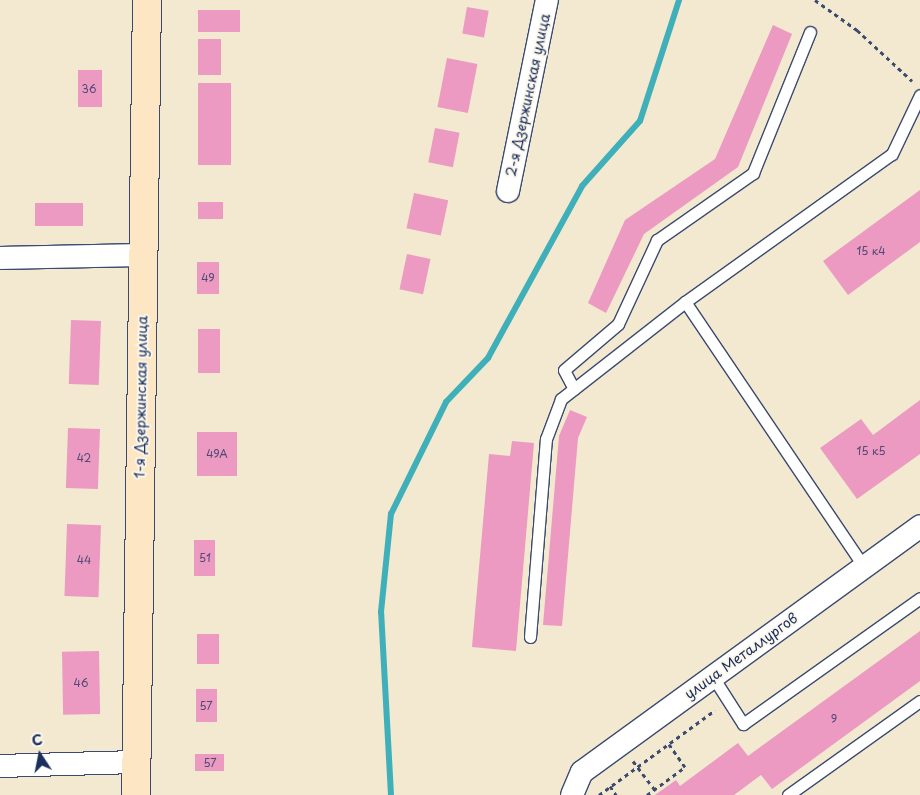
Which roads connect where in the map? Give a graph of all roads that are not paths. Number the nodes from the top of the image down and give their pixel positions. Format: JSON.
{"nodes":[{"id":1,"x":147,"y":0,"type":"edge"},
{"id":2,"x":547,"y":0,"type":"edge"},
{"id":3,"x":810,"y":32,"type":"dead end"},
{"id":4,"x":920,"y":95,"type":"edge"},
{"id":5,"x":508,"y":191,"type":"dead end"},
{"id":6,"x":142,"y":254,"type":"junction"},
{"id":7,"x":0,"y":258,"type":"edge"},
{"id":8,"x":685,"y":302,"type":"junction"},
{"id":9,"x":574,"y":389,"type":"junction"},
{"id":10,"x":920,"y":526,"type":"edge"},
{"id":11,"x":864,"y":567,"type":"junction"},
{"id":12,"x":920,"y":598,"type":"edge"},
{"id":13,"x":530,"y":637,"type":"dead end"},
{"id":14,"x":713,"y":676,"type":"junction"},
{"id":15,"x":920,"y":701,"type":"edge"},
{"id":16,"x":137,"y":762,"type":"junction"},
{"id":17,"x":0,"y":766,"type":"edge"},
{"id":18,"x":136,"y":795,"type":"edge"},
{"id":19,"x":572,"y":795,"type":"edge"},
{"id":20,"x":788,"y":795,"type":"edge"}],
"edges":[{"from":1,"to":6,"type":"street","name":"1-я Дзержинская улица"},
{"from":2,"to":5,"type":"street","name":"2-я Дзержинская улица"},
{"from":3,"to":9,"type":"lane"},
{"from":4,"to":8,"type":"lane"},
{"from":6,"to":7,"type":"street"},
{"from":6,"to":16,"type":"street","name":"1-я Дзержинская улица"},
{"from":8,"to":9,"type":"lane"},
{"from":8,"to":11,"type":"lane"},
{"from":9,"to":13,"type":"lane"},
{"from":10,"to":11,"type":"street","name":"улица Металлургов"},
{"from":11,"to":14,"type":"street","name":"улица Металлургов"},
{"from":12,"to":14,"type":"lane"},
{"from":14,"to":19,"type":"street","name":"улица Металлургов"},
{"from":15,"to":20,"type":"lane"},
{"from":16,"to":17,"type":"street"},
{"from":16,"to":18,"type":"street","name":"1-я Дзержинская улица"}]}
